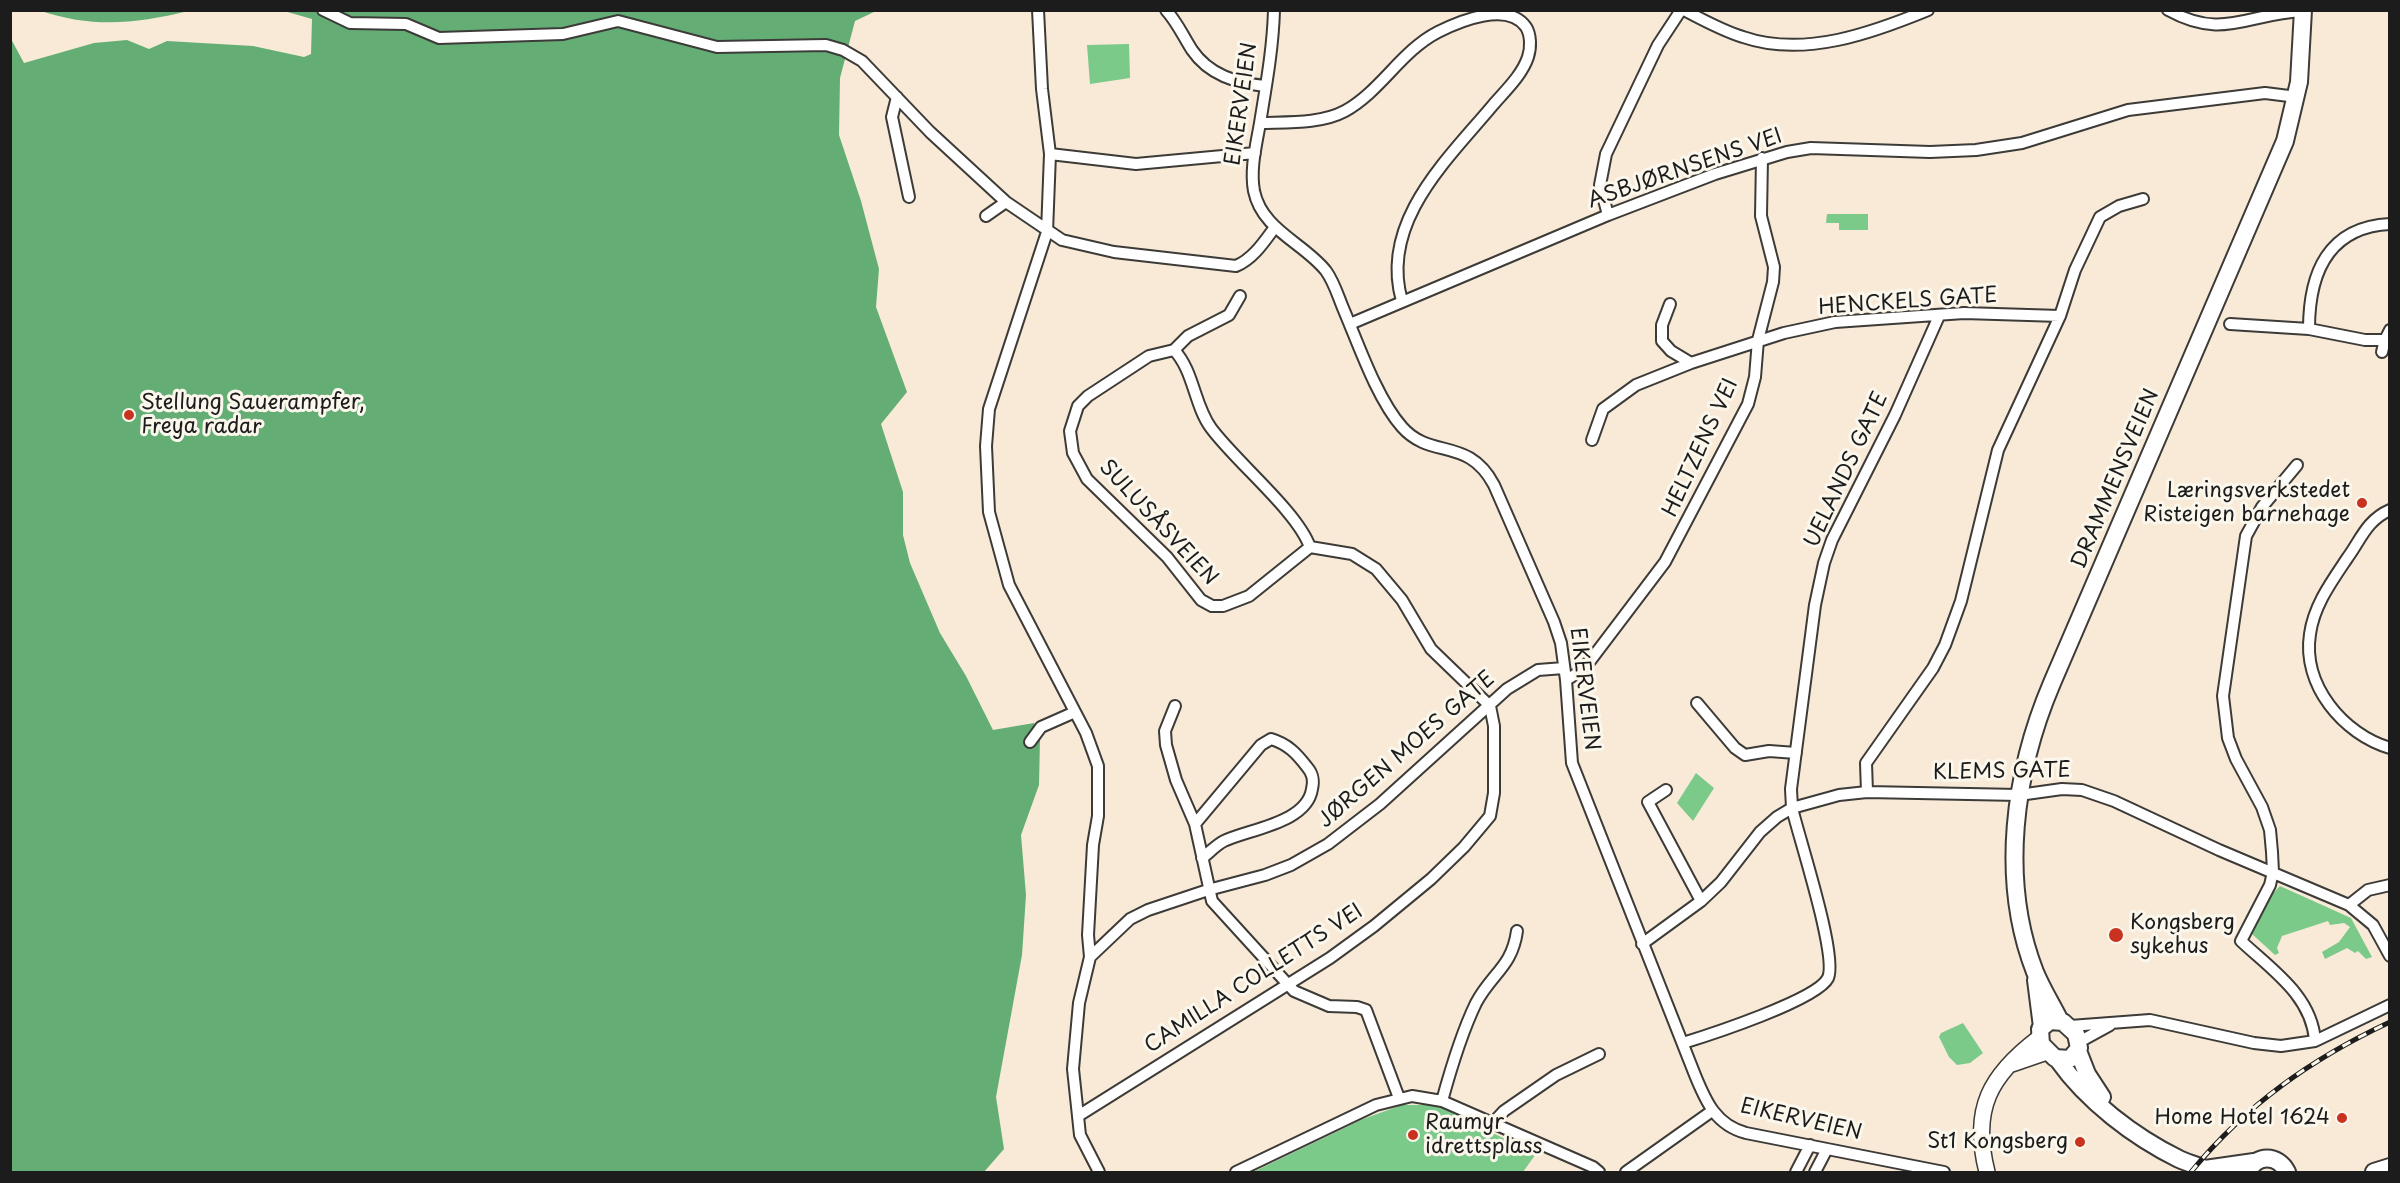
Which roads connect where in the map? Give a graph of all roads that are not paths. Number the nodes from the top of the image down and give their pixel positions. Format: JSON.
{"nodes":[{"id":1,"x":324,"y":10,"type":"edge"},
{"id":2,"x":1038,"y":10,"type":"edge"},
{"id":3,"x":1166,"y":10,"type":"edge"},
{"id":4,"x":1274,"y":10,"type":"edge"},
{"id":5,"x":1683,"y":10,"type":"edge"},
{"id":6,"x":1928,"y":10,"type":"edge"},
{"id":7,"x":2168,"y":10,"type":"edge"},
{"id":8,"x":2304,"y":11,"type":"edge"},
{"id":9,"x":1265,"y":86,"type":"junction"},
{"id":10,"x":897,"y":97,"type":"junction"},
{"id":11,"x":2296,"y":97,"type":"junction"},
{"id":12,"x":1260,"y":123,"type":"junction"},
{"id":13,"x":1255,"y":153,"type":"junction"},
{"id":14,"x":1050,"y":154,"type":"junction"},
{"id":15,"x":1762,"y":158,"type":"junction"},
{"id":16,"x":909,"y":197,"type":"dead end"},
{"id":17,"x":2143,"y":199,"type":"dead end"},
{"id":18,"x":1006,"y":202,"type":"junction"},
{"id":19,"x":1608,"y":215,"type":"junction"},
{"id":20,"x":986,"y":216,"type":"dead end"},
{"id":21,"x":2390,"y":224,"type":"edge"},
{"id":22,"x":1275,"y":227,"type":"junction"},
{"id":23,"x":1047,"y":232,"type":"junction"},
{"id":24,"x":1240,"y":296,"type":"dead end"},
{"id":25,"x":1402,"y":301,"type":"junction"},
{"id":26,"x":1670,"y":303,"type":"dead end"},
{"id":27,"x":1939,"y":316,"type":"junction"},
{"id":28,"x":2060,"y":316,"type":"junction"},
{"id":29,"x":1350,"y":324,"type":"junction"},
{"id":30,"x":2230,"y":324,"type":"dead end"},
{"id":31,"x":2309,"y":328,"type":"junction"},
{"id":32,"x":2387,"y":335,"type":"edge"},
{"id":33,"x":1758,"y":340,"type":"junction"},
{"id":34,"x":1174,"y":350,"type":"junction"},
{"id":35,"x":2382,"y":352,"type":"dead end"},
{"id":36,"x":1691,"y":363,"type":"junction"},
{"id":37,"x":1592,"y":440,"type":"dead end"},
{"id":38,"x":2297,"y":465,"type":"dead end"},
{"id":39,"x":2390,"y":510,"type":"edge"},
{"id":40,"x":1310,"y":547,"type":"junction"},
{"id":41,"x":1564,"y":668,"type":"junction"},
{"id":42,"x":1566,"y":680,"type":"junction"},
{"id":43,"x":1697,"y":703,"type":"dead end"},
{"id":44,"x":1490,"y":705,"type":"junction"},
{"id":45,"x":1175,"y":706,"type":"dead end"},
{"id":46,"x":1075,"y":712,"type":"junction"},
{"id":47,"x":1030,"y":742,"type":"dead end"},
{"id":48,"x":2390,"y":748,"type":"edge"},
{"id":49,"x":1796,"y":753,"type":"junction"},
{"id":50,"x":1666,"y":789,"type":"dead end"},
{"id":51,"x":1867,"y":792,"type":"junction"},
{"id":52,"x":2019,"y":795,"type":"junction"},
{"id":53,"x":1792,"y":808,"type":"junction"},
{"id":54,"x":1195,"y":824,"type":"junction"},
{"id":55,"x":1202,"y":858,"type":"junction"},
{"id":56,"x":2273,"y":872,"type":"junction"},
{"id":57,"x":2390,"y":885,"type":"edge"},
{"id":58,"x":1208,"y":890,"type":"junction"},
{"id":59,"x":1701,"y":901,"type":"junction"},
{"id":60,"x":2349,"y":905,"type":"junction"},
{"id":61,"x":1517,"y":931,"type":"dead end"},
{"id":62,"x":1642,"y":944,"type":"junction"},
{"id":63,"x":2390,"y":956,"type":"edge"},
{"id":64,"x":1090,"y":957,"type":"junction"},
{"id":65,"x":2036,"y":973,"type":"junction"},
{"id":66,"x":1287,"y":984,"type":"junction"},
{"id":67,"x":2390,"y":1005,"type":"edge"},
{"id":68,"x":2114,"y":1023,"type":"junction"},
{"id":69,"x":2065,"y":1024,"type":"junction"},
{"id":70,"x":2315,"y":1041,"type":"junction"},
{"id":71,"x":1683,"y":1043,"type":"junction"},
{"id":72,"x":2046,"y":1044,"type":"junction"},
{"id":73,"x":2078,"y":1046,"type":"junction"},
{"id":74,"x":1599,"y":1054,"type":"dead end"},
{"id":75,"x":1399,"y":1098,"type":"junction"},
{"id":76,"x":1442,"y":1101,"type":"junction"},
{"id":77,"x":1712,"y":1112,"type":"junction"},
{"id":78,"x":1078,"y":1116,"type":"junction"},
{"id":79,"x":2117,"y":1117,"type":"junction"},
{"id":80,"x":1492,"y":1124,"type":"junction"},
{"id":81,"x":1810,"y":1145,"type":"junction"},
{"id":82,"x":1827,"y":1149,"type":"junction"},
{"id":83,"x":2251,"y":1167,"type":"edge"},
{"id":84,"x":2390,"y":1167,"type":"edge"},
{"id":85,"x":2290,"y":1170,"type":"edge"},
{"id":86,"x":2209,"y":1171,"type":"edge"},
{"id":87,"x":1984,"y":1172,"type":"edge"},
{"id":88,"x":1099,"y":1173,"type":"edge"},
{"id":89,"x":1236,"y":1173,"type":"edge"},
{"id":90,"x":1599,"y":1173,"type":"edge"},
{"id":91,"x":1626,"y":1173,"type":"edge"},
{"id":92,"x":1796,"y":1173,"type":"edge"},
{"id":93,"x":1815,"y":1173,"type":"edge"},
{"id":94,"x":1944,"y":1173,"type":"edge"},
{"id":95,"x":2374,"y":1173,"type":"edge"}],
"edges":[{"from":1,"to":10,"type":"street"},
{"from":2,"to":14,"type":"street"},
{"from":3,"to":9,"type":"street"},
{"from":4,"to":9,"type":"street","name":"EIKERVEIEN"},
{"from":5,"to":6,"type":"street"},
{"from":5,"to":19,"type":"street"},
{"from":7,"to":8,"type":"street"},
{"from":8,"to":11,"type":"main road","name":"DRAMMENSVEIEN"},
{"from":9,"to":12,"type":"street","name":"EIKERVEIEN"},
{"from":10,"to":16,"type":"street"},
{"from":10,"to":18,"type":"street"},
{"from":11,"to":15,"type":"street","name":"ASBJØRNSENS VEI"},
{"from":11,"to":52,"type":"main road","name":"DRAMMENSVEIEN"},
{"from":12,"to":13,"type":"street","name":"EIKERVEIEN"},
{"from":12,"to":25,"type":"street"},
{"from":13,"to":14,"type":"street"},
{"from":13,"to":22,"type":"street","name":"EIKERVEIEN"},
{"from":14,"to":23,"type":"street"},
{"from":15,"to":19,"type":"street","name":"ASBJØRNSENS VEI"},
{"from":15,"to":33,"type":"street","name":"HELTZENS VEI"},
{"from":17,"to":28,"type":"street"},
{"from":18,"to":20,"type":"street"},
{"from":18,"to":23,"type":"street"},
{"from":19,"to":25,"type":"street","name":"ASBJØRNSENS VEI"},
{"from":21,"to":31,"type":"street"},
{"from":22,"to":23,"type":"street"},
{"from":22,"to":29,"type":"street","name":"EIKERVEIEN"},
{"from":23,"to":46,"type":"street"},
{"from":24,"to":34,"type":"street","name":"SULUSÅSVEIEN"},
{"from":25,"to":29,"type":"street","name":"ASBJØRNSENS VEI"},
{"from":26,"to":36,"type":"street"},
{"from":27,"to":28,"type":"street","name":"HENCKELS GATE"},
{"from":27,"to":33,"type":"street","name":"HENCKELS GATE"},
{"from":27,"to":49,"type":"street","name":"UELANDS GATE"},
{"from":28,"to":51,"type":"street"},
{"from":29,"to":41,"type":"street","name":"EIKERVEIEN"},
{"from":30,"to":31,"type":"street"},
{"from":31,"to":32,"type":"street"},
{"from":32,"to":35,"type":"street"},
{"from":33,"to":36,"type":"street","name":"HENCKELS GATE"},
{"from":33,"to":42,"type":"street","name":"HELTZENS VEI"},
{"from":34,"to":40,"type":"street"},
{"from":34,"to":40,"type":"street","name":"SULUSÅSVEIEN"},
{"from":36,"to":37,"type":"street","name":"HENCKELS GATE"},
{"from":38,"to":56,"type":"street"},
{"from":39,"to":48,"type":"street"},
{"from":40,"to":44,"type":"street"},
{"from":41,"to":42,"type":"street","name":"EIKERVEIEN"},
{"from":41,"to":44,"type":"street","name":"JØRGEN MOES GATE"},
{"from":42,"to":62,"type":"street","name":"EIKERVEIEN"},
{"from":43,"to":49,"type":"street"},
{"from":44,"to":58,"type":"street","name":"JØRGEN MOES GATE"},
{"from":44,"to":66,"type":"street","name":"CAMILLA COLLETTS VEI"},
{"from":45,"to":54,"type":"street"},
{"from":46,"to":47,"type":"street"},
{"from":46,"to":64,"type":"street"},
{"from":49,"to":53,"type":"street","name":"UELANDS GATE"},
{"from":50,"to":59,"type":"street"},
{"from":51,"to":52,"type":"street","name":"KLEMS GATE"},
{"from":51,"to":53,"type":"street","name":"KLEMS GATE"},
{"from":52,"to":56,"type":"street","name":"KLEMS GATE"},
{"from":52,"to":65,"type":"main road","name":"DRAMMENSVEIEN"},
{"from":53,"to":59,"type":"street","name":"KLEMS GATE"},
{"from":53,"to":71,"type":"street","name":"UELANDS GATE"},
{"from":54,"to":55,"type":"street"},
{"from":54,"to":55,"type":"street"},
{"from":55,"to":58,"type":"street"},
{"from":56,"to":60,"type":"street","name":"KLEMS GATE"},
{"from":56,"to":70,"type":"street"},
{"from":57,"to":60,"type":"street"},
{"from":58,"to":64,"type":"street","name":"JØRGEN MOES GATE"},
{"from":58,"to":66,"type":"street"},
{"from":59,"to":62,"type":"street","name":"KLEMS GATE"},
{"from":60,"to":63,"type":"street","name":"KLEMS GATE"},
{"from":61,"to":76,"type":"street"},
{"from":62,"to":71,"type":"street","name":"EIKERVEIEN"},
{"from":64,"to":78,"type":"street"},
{"from":65,"to":69,"type":"main road","name":"DRAMMENSVEIEN"},
{"from":65,"to":72,"type":"main road","name":"DRAMMENSVEIEN"},
{"from":66,"to":75,"type":"street"},
{"from":66,"to":78,"type":"street","name":"CAMILLA COLLETTS VEI"},
{"from":67,"to":70,"type":"street"},
{"from":68,"to":69,"type":"street"},
{"from":68,"to":70,"type":"street"},
{"from":68,"to":73,"type":"street"},
{"from":69,"to":72,"type":"main road"},
{"from":69,"to":73,"type":"main road","name":"DRAMMENSVEIEN"},
{"from":71,"to":77,"type":"street","name":"EIKERVEIEN"},
{"from":72,"to":73,"type":"main road"},
{"from":72,"to":79,"type":"main road"},
{"from":72,"to":87,"type":"main road"},
{"from":73,"to":79,"type":"main road"},
{"from":74,"to":80,"type":"street"},
{"from":75,"to":76,"type":"street"},
{"from":75,"to":89,"type":"street"},
{"from":76,"to":80,"type":"street"},
{"from":77,"to":81,"type":"street","name":"EIKERVEIEN"},
{"from":77,"to":91,"type":"street"},
{"from":78,"to":88,"type":"street"},
{"from":79,"to":86,"type":"main road"},
{"from":80,"to":90,"type":"street"},
{"from":81,"to":82,"type":"street","name":"EIKERVEIEN"},
{"from":81,"to":92,"type":"street"},
{"from":82,"to":93,"type":"street"},
{"from":82,"to":94,"type":"street","name":"EIKERVEIEN"},
{"from":83,"to":85,"type":"main road"},
{"from":83,"to":86,"type":"main road"},
{"from":84,"to":95,"type":"main road"}]}
